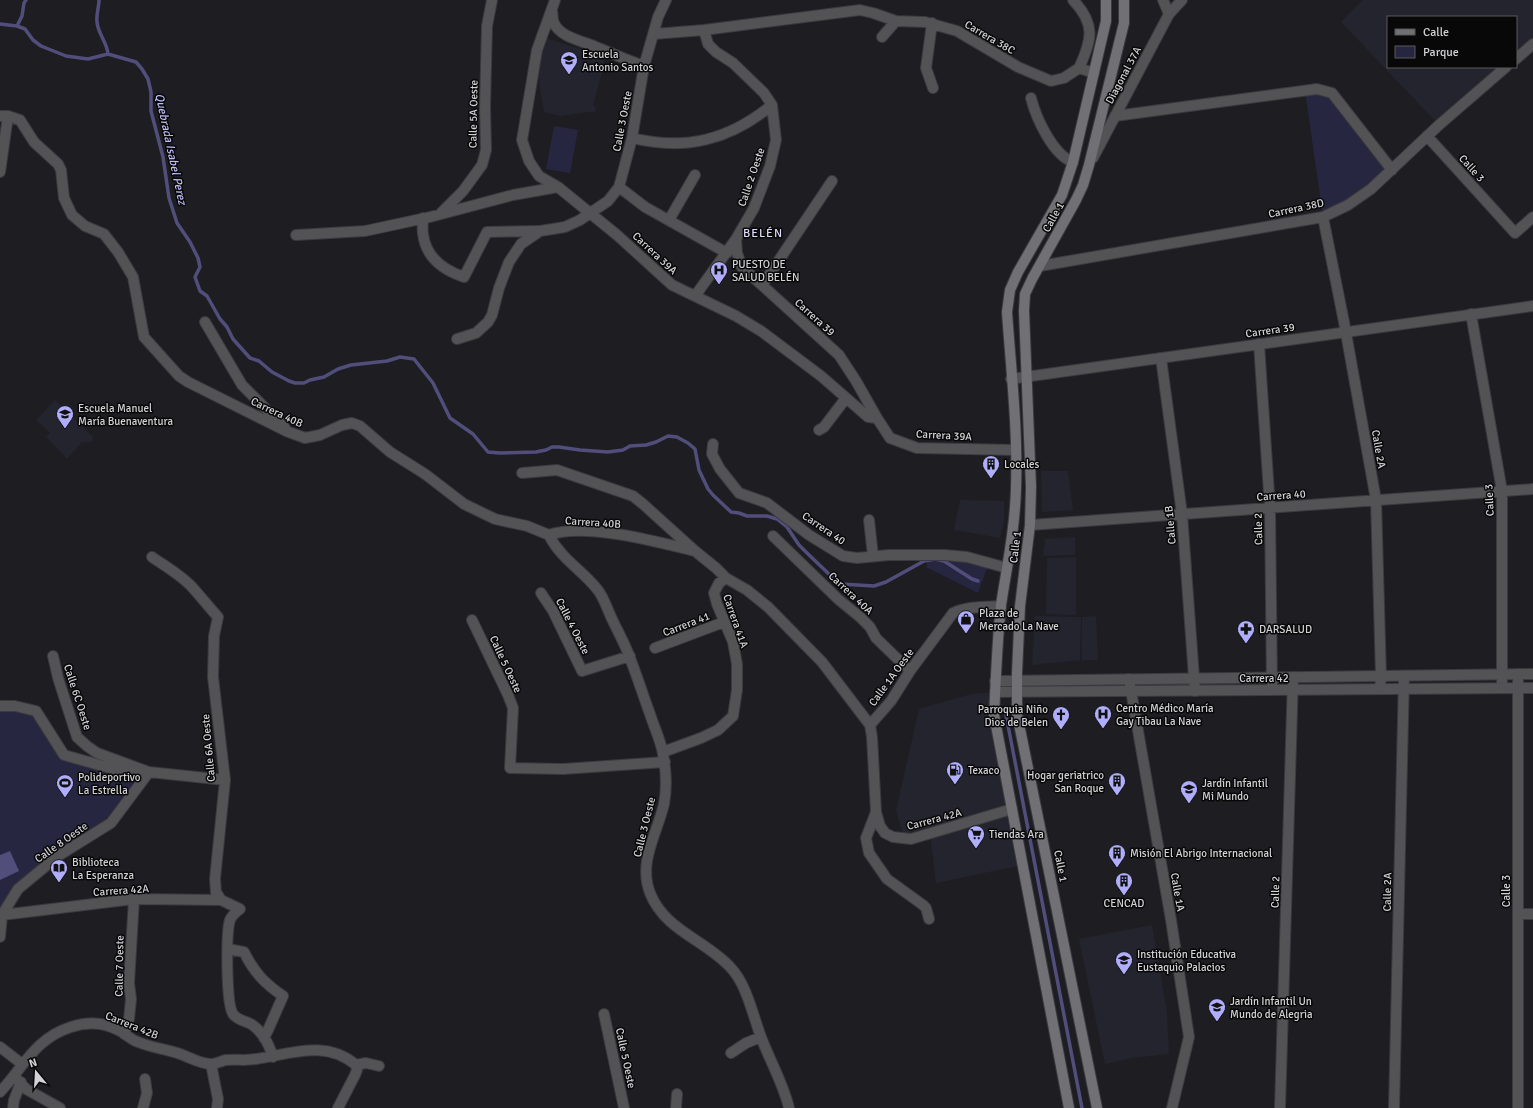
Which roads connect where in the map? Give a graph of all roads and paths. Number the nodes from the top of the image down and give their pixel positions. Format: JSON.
{"nodes":[{"id":1,"x":492,"y":0,"type":"edge"},
{"id":2,"x":666,"y":0,"type":"edge"},
{"id":3,"x":1073,"y":0,"type":"edge"},
{"id":4,"x":1106,"y":0,"type":"edge"},
{"id":5,"x":1124,"y":0,"type":"edge"},
{"id":6,"x":1163,"y":0,"type":"edge"},
{"id":7,"x":1182,"y":0,"type":"edge"},
{"id":8,"x":553,"y":4,"type":"edge"},
{"id":9,"x":1169,"y":14,"type":"junction"},
{"id":10,"x":896,"y":21,"type":"junction"},
{"id":11,"x":932,"y":23,"type":"junction"},
{"id":12,"x":704,"y":30,"type":"junction"},
{"id":13,"x":654,"y":34,"type":"junction"},
{"id":14,"x":882,"y":37,"type":"dead end"},
{"id":15,"x":1533,"y":44,"type":"edge"},
{"id":16,"x":1517,"y":58,"type":"edge"},
{"id":17,"x":644,"y":66,"type":"junction"},
{"id":18,"x":1080,"y":68,"type":"junction"},
{"id":19,"x":1505,"y":68,"type":"edge"},
{"id":20,"x":1094,"y":73,"type":"junction"},
{"id":21,"x":933,"y":88,"type":"dead end"},
{"id":22,"x":1031,"y":98,"type":"dead end"},
{"id":23,"x":772,"y":104,"type":"junction"},
{"id":24,"x":4,"y":116,"type":"edge"},
{"id":25,"x":1115,"y":116,"type":"junction"},
{"id":26,"x":1427,"y":136,"type":"junction"},
{"id":27,"x":632,"y":138,"type":"junction"},
{"id":28,"x":1073,"y":162,"type":"junction"},
{"id":29,"x":1089,"y":165,"type":"junction"},
{"id":30,"x":1392,"y":170,"type":"junction"},
{"id":31,"x":0,"y":172,"type":"edge"},
{"id":32,"x":695,"y":175,"type":"dead end"},
{"id":33,"x":832,"y":181,"type":"dead end"},
{"id":34,"x":558,"y":187,"type":"junction"},
{"id":35,"x":619,"y":187,"type":"junction"},
{"id":36,"x":442,"y":213,"type":"junction"},
{"id":37,"x":590,"y":213,"type":"junction"},
{"id":38,"x":1323,"y":217,"type":"junction"},
{"id":39,"x":1533,"y":217,"type":"edge"},
{"id":40,"x":424,"y":218,"type":"junction"},
{"id":41,"x":669,"y":220,"type":"junction"},
{"id":42,"x":540,"y":231,"type":"junction"},
{"id":43,"x":296,"y":235,"type":"dead end"},
{"id":44,"x":736,"y":239,"type":"junction"},
{"id":45,"x":727,"y":253,"type":"junction"},
{"id":46,"x":1040,"y":266,"type":"junction"},
{"id":47,"x":763,"y":284,"type":"junction"},
{"id":48,"x":694,"y":296,"type":"junction"},
{"id":49,"x":1533,"y":306,"type":"edge"},
{"id":50,"x":1471,"y":314,"type":"junction"},
{"id":51,"x":205,"y":322,"type":"dead end"},
{"id":52,"x":1346,"y":332,"type":"junction"},
{"id":53,"x":457,"y":339,"type":"dead end"},
{"id":54,"x":1259,"y":344,"type":"junction"},
{"id":55,"x":1160,"y":358,"type":"junction"},
{"id":56,"x":1027,"y":376,"type":"junction"},
{"id":57,"x":1011,"y":379,"type":"junction"},
{"id":58,"x":846,"y":398,"type":"junction"},
{"id":59,"x":877,"y":418,"type":"junction"},
{"id":60,"x":819,"y":430,"type":"dead end"},
{"id":61,"x":286,"y":432,"type":"junction"},
{"id":62,"x":713,"y":444,"type":"dead end"},
{"id":63,"x":1016,"y":450,"type":"junction"},
{"id":64,"x":522,"y":473,"type":"dead end"},
{"id":65,"x":1533,"y":489,"type":"edge"},
{"id":66,"x":1502,"y":491,"type":"junction"},
{"id":67,"x":1376,"y":500,"type":"junction"},
{"id":68,"x":1270,"y":508,"type":"junction"},
{"id":69,"x":1182,"y":514,"type":"junction"},
{"id":70,"x":869,"y":520,"type":"dead end"},
{"id":71,"x":1030,"y":525,"type":"junction"},
{"id":72,"x":549,"y":535,"type":"junction"},
{"id":73,"x":774,"y":536,"type":"dead end"},
{"id":74,"x":695,"y":552,"type":"junction"},
{"id":75,"x":873,"y":556,"type":"junction"},
{"id":76,"x":152,"y":557,"type":"dead end"},
{"id":77,"x":1007,"y":568,"type":"junction"},
{"id":78,"x":726,"y":578,"type":"junction"},
{"id":79,"x":541,"y":593,"type":"dead end"},
{"id":80,"x":1001,"y":606,"type":"junction"},
{"id":81,"x":472,"y":620,"type":"dead end"},
{"id":82,"x":724,"y":622,"type":"junction"},
{"id":83,"x":655,"y":648,"type":"dead end"},
{"id":84,"x":52,"y":656,"type":"dead end"},
{"id":85,"x":630,"y":656,"type":"junction"},
{"id":86,"x":910,"y":671,"type":"junction"},
{"id":87,"x":1518,"y":674,"type":"junction"},
{"id":88,"x":1533,"y":674,"type":"edge"},
{"id":89,"x":1503,"y":675,"type":"junction"},
{"id":90,"x":1381,"y":676,"type":"junction"},
{"id":91,"x":1404,"y":676,"type":"junction"},
{"id":92,"x":1293,"y":677,"type":"junction"},
{"id":93,"x":1272,"y":678,"type":"junction"},
{"id":94,"x":1129,"y":679,"type":"junction"},
{"id":95,"x":1193,"y":679,"type":"junction"},
{"id":96,"x":995,"y":681,"type":"junction"},
{"id":97,"x":1017,"y":681,"type":"junction"},
{"id":98,"x":1502,"y":688,"type":"junction"},
{"id":99,"x":1518,"y":688,"type":"junction"},
{"id":100,"x":1533,"y":688,"type":"edge"},
{"id":101,"x":1380,"y":689,"type":"junction"},
{"id":102,"x":1403,"y":689,"type":"junction"},
{"id":103,"x":1195,"y":690,"type":"junction"},
{"id":104,"x":1272,"y":690,"type":"junction"},
{"id":105,"x":1293,"y":690,"type":"junction"},
{"id":106,"x":1130,"y":691,"type":"junction"},
{"id":107,"x":995,"y":692,"type":"junction"},
{"id":108,"x":1017,"y":692,"type":"junction"},
{"id":109,"x":0,"y":706,"type":"edge"},
{"id":110,"x":870,"y":725,"type":"junction"},
{"id":111,"x":664,"y":757,"type":"junction"},
{"id":112,"x":510,"y":768,"type":"joint"},
{"id":113,"x":149,"y":772,"type":"junction"},
{"id":114,"x":224,"y":780,"type":"junction"},
{"id":115,"x":1012,"y":810,"type":"junction"},
{"id":116,"x":876,"y":812,"type":"junction"},
{"id":117,"x":134,"y":899,"type":"junction"},
{"id":118,"x":221,"y":900,"type":"junction"},
{"id":119,"x":1518,"y":914,"type":"junction"},
{"id":120,"x":1533,"y":914,"type":"edge"},
{"id":121,"x":2,"y":915,"type":"junction"},
{"id":122,"x":929,"y":919,"type":"dead end"},
{"id":123,"x":0,"y":938,"type":"edge"},
{"id":124,"x":228,"y":949,"type":"junction"},
{"id":125,"x":604,"y":1014,"type":"dead end"},
{"id":126,"x":124,"y":1034,"type":"junction"},
{"id":127,"x":761,"y":1037,"type":"junction"},
{"id":128,"x":264,"y":1038,"type":"junction"},
{"id":129,"x":0,"y":1046,"type":"edge"},
{"id":130,"x":731,"y":1053,"type":"dead end"},
{"id":131,"x":273,"y":1056,"type":"junction"},
{"id":132,"x":22,"y":1064,"type":"junction"},
{"id":133,"x":211,"y":1064,"type":"junction"},
{"id":134,"x":356,"y":1064,"type":"junction"},
{"id":135,"x":379,"y":1066,"type":"dead end"},
{"id":136,"x":18,"y":1079,"type":"junction"},
{"id":137,"x":145,"y":1079,"type":"dead end"},
{"id":138,"x":0,"y":1092,"type":"edge"},
{"id":139,"x":677,"y":1094,"type":"dead end"},
{"id":140,"x":13,"y":1108,"type":"edge"},
{"id":141,"x":60,"y":1108,"type":"edge"},
{"id":142,"x":143,"y":1108,"type":"edge"},
{"id":143,"x":217,"y":1108,"type":"edge"},
{"id":144,"x":338,"y":1108,"type":"edge"},
{"id":145,"x":624,"y":1108,"type":"edge"},
{"id":146,"x":676,"y":1108,"type":"edge"},
{"id":147,"x":789,"y":1108,"type":"edge"},
{"id":148,"x":1069,"y":1108,"type":"edge"},
{"id":149,"x":1097,"y":1108,"type":"edge"},
{"id":150,"x":1172,"y":1108,"type":"edge"},
{"id":151,"x":1280,"y":1108,"type":"edge"},
{"id":152,"x":1394,"y":1108,"type":"edge"},
{"id":153,"x":1518,"y":1108,"type":"edge"}],
"edges":[{"from":1,"to":36,"type":"street","name":"Calle 5A Oeste"},
{"from":2,"to":13,"type":"street","name":"Calle 3 Oeste"},
{"from":3,"to":18,"type":"street"},
{"from":4,"to":20,"type":"main road","name":"Calle 1"},
{"from":5,"to":29,"type":"main road","name":"Calle 1"},
{"from":6,"to":9,"type":"street"},
{"from":7,"to":9,"type":"street","name":"Diagonal 37A"},
{"from":8,"to":17,"type":"street"},
{"from":8,"to":34,"type":"street","name":"Carrera 39A"},
{"from":9,"to":25,"type":"street","name":"Diagonal 37A"},
{"from":10,"to":11,"type":"street","name":"Carrera 38C"},
{"from":10,"to":12,"type":"street","name":"Carrera 38C"},
{"from":10,"to":14,"type":"street"},
{"from":11,"to":18,"type":"street","name":"Carrera 38C"},
{"from":11,"to":21,"type":"street"},
{"from":12,"to":13,"type":"street","name":"Carrera 38C"},
{"from":12,"to":23,"type":"street"},
{"from":13,"to":17,"type":"street","name":"Calle 3 Oeste"},
{"from":15,"to":16,"type":"street"},
{"from":17,"to":27,"type":"street","name":"Calle 3 Oeste"},
{"from":18,"to":20,"type":"street"},
{"from":19,"to":26,"type":"street","name":"Carrera 38D"},
{"from":20,"to":28,"type":"main road","name":"Calle 1"},
{"from":22,"to":28,"type":"street"},
{"from":23,"to":27,"type":"street"},
{"from":23,"to":44,"type":"street","name":"Calle 2 Oeste"},
{"from":24,"to":31,"type":"street"},
{"from":24,"to":61,"type":"street","name":"Carrera 40B"},
{"from":25,"to":29,"type":"street","name":"Diagonal 37A"},
{"from":25,"to":30,"type":"street"},
{"from":26,"to":30,"type":"street","name":"Carrera 38D"},
{"from":26,"to":39,"type":"street","name":"Calle 3"},
{"from":27,"to":35,"type":"street","name":"Calle 3 Oeste"},
{"from":28,"to":57,"type":"main road","name":"Calle 1"},
{"from":29,"to":46,"type":"main road","name":"Calle 1"},
{"from":30,"to":38,"type":"street","name":"Carrera 38D"},
{"from":32,"to":41,"type":"street"},
{"from":33,"to":47,"type":"street"},
{"from":34,"to":36,"type":"street"},
{"from":34,"to":37,"type":"street","name":"Carrera 39A"},
{"from":35,"to":37,"type":"street","name":"Calle 3 Oeste"},
{"from":35,"to":41,"type":"street"},
{"from":36,"to":40,"type":"street"},
{"from":37,"to":42,"type":"street","name":"Calle 3 Oeste"},
{"from":37,"to":48,"type":"street","name":"Carrera 39A"},
{"from":38,"to":46,"type":"street","name":"Carrera 38D"},
{"from":38,"to":52,"type":"street","name":"Calle 2A"},
{"from":40,"to":42,"type":"street","name":"Calle 3 Oeste"},
{"from":40,"to":43,"type":"street"},
{"from":41,"to":45,"type":"street"},
{"from":42,"to":53,"type":"street"},
{"from":44,"to":45,"type":"street","name":"Calle 2 Oeste"},
{"from":44,"to":47,"type":"street","name":"Carrera 39"},
{"from":45,"to":48,"type":"street","name":"Calle 2 Oeste"},
{"from":46,"to":56,"type":"main road","name":"Calle 1"},
{"from":47,"to":59,"type":"street","name":"Carrera 39"},
{"from":48,"to":58,"type":"street","name":"Carrera 39A"},
{"from":49,"to":50,"type":"street","name":"Carrera 39"},
{"from":50,"to":52,"type":"street","name":"Carrera 39"},
{"from":50,"to":66,"type":"street","name":"Calle 3"},
{"from":51,"to":61,"type":"street"},
{"from":52,"to":54,"type":"street","name":"Carrera 39"},
{"from":52,"to":67,"type":"street","name":"Calle 2A"},
{"from":54,"to":55,"type":"street","name":"Carrera 39"},
{"from":54,"to":68,"type":"street","name":"Calle 2"},
{"from":55,"to":56,"type":"street","name":"Carrera 39"},
{"from":55,"to":69,"type":"street","name":"Calle 1B"},
{"from":56,"to":57,"type":"street","name":"Carrera 39"},
{"from":56,"to":71,"type":"main road","name":"Calle 1"},
{"from":57,"to":63,"type":"main road","name":"Calle 1"},
{"from":58,"to":59,"type":"street","name":"Carrera 39A"},
{"from":58,"to":60,"type":"street"},
{"from":59,"to":63,"type":"street","name":"Carrera 39A"},
{"from":61,"to":72,"type":"street","name":"Carrera 40B"},
{"from":62,"to":75,"type":"street","name":"Carrera 40"},
{"from":63,"to":77,"type":"main road","name":"Calle 1"},
{"from":64,"to":74,"type":"street","name":"Carrera 40B"},
{"from":65,"to":66,"type":"street","name":"Carrera 40"},
{"from":66,"to":67,"type":"street","name":"Carrera 40"},
{"from":66,"to":89,"type":"street","name":"Calle 3"},
{"from":67,"to":68,"type":"street","name":"Carrera 40"},
{"from":67,"to":90,"type":"street","name":"Calle 2A"},
{"from":68,"to":69,"type":"street","name":"Carrera 40"},
{"from":68,"to":93,"type":"street","name":"Calle 2"},
{"from":69,"to":71,"type":"street","name":"Carrera 40"},
{"from":69,"to":95,"type":"street","name":"Calle 1B"},
{"from":70,"to":75,"type":"street"},
{"from":71,"to":97,"type":"main road","name":"Calle 1"},
{"from":72,"to":74,"type":"street","name":"Carrera 40B"},
{"from":72,"to":85,"type":"street","name":"Calle 3 Oeste"},
{"from":73,"to":86,"type":"street","name":"Carrera 40A"},
{"from":74,"to":78,"type":"street","name":"Carrera 40B"},
{"from":75,"to":77,"type":"street","name":"Carrera 40"},
{"from":76,"to":114,"type":"street","name":"Calle 6A Oeste"},
{"from":77,"to":80,"type":"main road","name":"Calle 1"},
{"from":78,"to":82,"type":"street","name":"Carrera 41A"},
{"from":78,"to":110,"type":"street","name":"Carrera 40B"},
{"from":79,"to":85,"type":"street","name":"Calle 4 Oeste"},
{"from":80,"to":86,"type":"street","name":"Calle 1A Oeste"},
{"from":80,"to":96,"type":"main road","name":"Calle 1"},
{"from":81,"to":112,"type":"street","name":"Calle 5 Oeste"},
{"from":82,"to":83,"type":"street","name":"Carrera 41"},
{"from":82,"to":111,"type":"street","name":"Carrera 41A"},
{"from":84,"to":113,"type":"street","name":"Calle 6C Oeste"},
{"from":85,"to":111,"type":"street","name":"Calle 3 Oeste"},
{"from":86,"to":110,"type":"street","name":"Calle 1A Oeste"},
{"from":87,"to":88,"type":"street","name":"Carrera 42"},
{"from":87,"to":89,"type":"street","name":"Carrera 42"},
{"from":87,"to":99,"type":"street","name":"Calle 3"},
{"from":89,"to":91,"type":"street","name":"Carrera 42"},
{"from":89,"to":98,"type":"street","name":"Calle 3"},
{"from":90,"to":91,"type":"street","name":"Carrera 42"},
{"from":90,"to":92,"type":"street","name":"Carrera 42"},
{"from":90,"to":101,"type":"street","name":"Calle 2A"},
{"from":91,"to":102,"type":"street","name":"Calle 2A"},
{"from":92,"to":93,"type":"street","name":"Carrera 42"},
{"from":92,"to":105,"type":"street","name":"Calle 2"},
{"from":93,"to":95,"type":"street","name":"Carrera 42"},
{"from":93,"to":104,"type":"street","name":"Calle 2"},
{"from":94,"to":95,"type":"street","name":"Carrera 42"},
{"from":94,"to":97,"type":"street","name":"Carrera 42"},
{"from":94,"to":106,"type":"street","name":"Calle 1A"},
{"from":95,"to":103,"type":"street","name":"Calle 1B"},
{"from":96,"to":97,"type":"street","name":"Carrera 42"},
{"from":96,"to":107,"type":"main road","name":"Calle 1"},
{"from":97,"to":108,"type":"main road","name":"Calle 1"},
{"from":98,"to":99,"type":"street","name":"Carrera 42"},
{"from":98,"to":102,"type":"street","name":"Carrera 42"},
{"from":99,"to":100,"type":"street","name":"Carrera 42"},
{"from":99,"to":119,"type":"street","name":"Calle 3"},
{"from":101,"to":102,"type":"street","name":"Carrera 42"},
{"from":101,"to":105,"type":"street","name":"Carrera 42"},
{"from":102,"to":152,"type":"street","name":"Calle 2A"},
{"from":103,"to":104,"type":"street","name":"Carrera 42"},
{"from":103,"to":106,"type":"street","name":"Carrera 42"},
{"from":104,"to":105,"type":"street","name":"Carrera 42"},
{"from":105,"to":151,"type":"street","name":"Calle 2"},
{"from":106,"to":108,"type":"street","name":"Carrera 42"},
{"from":106,"to":150,"type":"street","name":"Calle 1A"},
{"from":107,"to":108,"type":"street","name":"Carrera 42"},
{"from":107,"to":115,"type":"main road","name":"Calle 1"},
{"from":108,"to":149,"type":"main road","name":"Calle 1"},
{"from":109,"to":113,"type":"street"},
{"from":110,"to":116,"type":"street"},
{"from":111,"to":112,"type":"street","name":"Carrera 41A"},
{"from":111,"to":127,"type":"street","name":"Calle 3 Oeste"},
{"from":113,"to":114,"type":"street"},
{"from":113,"to":121,"type":"street","name":"Calle 8 Oeste"},
{"from":114,"to":118,"type":"street","name":"Calle 6A Oeste"},
{"from":115,"to":116,"type":"street","name":"Carrera 42A"},
{"from":115,"to":148,"type":"main road","name":"Calle 1"},
{"from":116,"to":122,"type":"street"},
{"from":117,"to":118,"type":"street","name":"Carrera 42A"},
{"from":117,"to":121,"type":"street","name":"Carrera 42A"},
{"from":117,"to":126,"type":"street","name":"Calle 7 Oeste"},
{"from":118,"to":124,"type":"street","name":"Carrera 42A"},
{"from":119,"to":120,"type":"street"},
{"from":119,"to":153,"type":"street","name":"Calle 3"},
{"from":121,"to":123,"type":"street","name":"Calle 8 Oeste"},
{"from":124,"to":128,"type":"street"},
{"from":124,"to":128,"type":"street"},
{"from":125,"to":145,"type":"street","name":"Calle 5 Oeste"},
{"from":126,"to":132,"type":"street","name":"Carrera 42B"},
{"from":126,"to":133,"type":"street","name":"Carrera 42B"},
{"from":127,"to":130,"type":"street"},
{"from":127,"to":147,"type":"street","name":"Calle 3 Oeste"},
{"from":128,"to":131,"type":"street"},
{"from":129,"to":132,"type":"street"},
{"from":131,"to":133,"type":"street"},
{"from":131,"to":134,"type":"street"},
{"from":132,"to":136,"type":"street","name":"Carrera 42B"},
{"from":133,"to":143,"type":"street"},
{"from":134,"to":135,"type":"street"},
{"from":134,"to":144,"type":"street"},
{"from":136,"to":138,"type":"street"},
{"from":136,"to":140,"type":"street"},
{"from":136,"to":141,"type":"street"},
{"from":137,"to":142,"type":"street"},
{"from":139,"to":146,"type":"street"}]}
